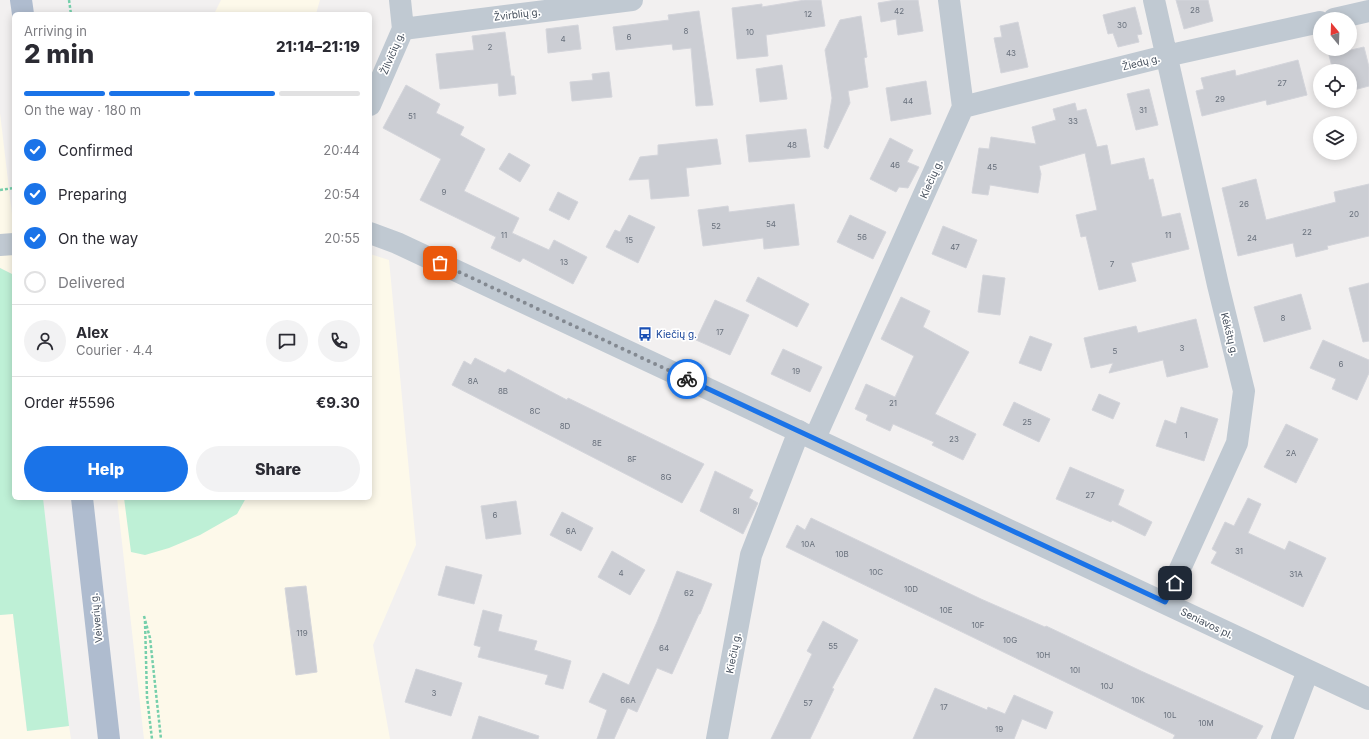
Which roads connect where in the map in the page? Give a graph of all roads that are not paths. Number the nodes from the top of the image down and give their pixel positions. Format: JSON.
{"nodes":[{"id":1,"x":21,"y":0,"type":"edge"},
{"id":2,"x":400,"y":0,"type":"edge"},
{"id":3,"x":632,"y":0,"type":"edge"},
{"id":4,"x":949,"y":0,"type":"edge"},
{"id":5,"x":1154,"y":0,"type":"edge"},
{"id":6,"x":1369,"y":11,"type":"edge"},
{"id":7,"x":23,"y":12,"type":"edge"},
{"id":8,"x":1357,"y":14,"type":"edge"},
{"id":9,"x":1313,"y":24,"type":"edge"},
{"id":10,"x":403,"y":29,"type":"junction"},
{"id":11,"x":1166,"y":56,"type":"junction"},
{"id":12,"x":372,"y":100,"type":"edge"},
{"id":13,"x":963,"y":107,"type":"junction"},
{"id":14,"x":372,"y":234,"type":"edge"},
{"id":15,"x":12,"y":244,"type":"edge"},
{"id":16,"x":0,"y":245,"type":"edge"},
{"id":17,"x":807,"y":435,"type":"junction"},
{"id":18,"x":82,"y":500,"type":"edge"},
{"id":19,"x":1165,"y":602,"type":"junction"},
{"id":20,"x":1308,"y":671,"type":"junction"},
{"id":21,"x":1369,"y":699,"type":"edge"},
{"id":22,"x":109,"y":739,"type":"edge"},
{"id":23,"x":716,"y":739,"type":"edge"},
{"id":24,"x":1282,"y":739,"type":"edge"}],
"edges":[{"from":1,"to":7,"type":"main road"},
{"from":2,"to":10,"type":"street","name":"Žilvičių g."},
{"from":3,"to":10,"type":"street","name":"Žvirblių g."},
{"from":4,"to":13,"type":"street"},
{"from":5,"to":11,"type":"street","name":"Kėkštų g."},
{"from":6,"to":8,"type":"street"},
{"from":9,"to":11,"type":"street","name":"Žiedų g."},
{"from":10,"to":12,"type":"street","name":"Žilvičių g."},
{"from":11,"to":13,"type":"street","name":"Žiedų g."},
{"from":11,"to":19,"type":"street","name":"Kėkštų g."},
{"from":13,"to":17,"type":"street","name":"Kiečių g."},
{"from":14,"to":17,"type":"street","name":"Seniavos pl."},
{"from":15,"to":16,"type":"street"},
{"from":17,"to":19,"type":"street","name":"Seniavos pl."},
{"from":17,"to":23,"type":"street","name":"Kiečių g."},
{"from":18,"to":22,"type":"main road","name":"Veiverių g."},
{"from":19,"to":20,"type":"street","name":"Seniavos pl."},
{"from":20,"to":21,"type":"street","name":"Seniavos pl."},
{"from":20,"to":24,"type":"street"}]}
